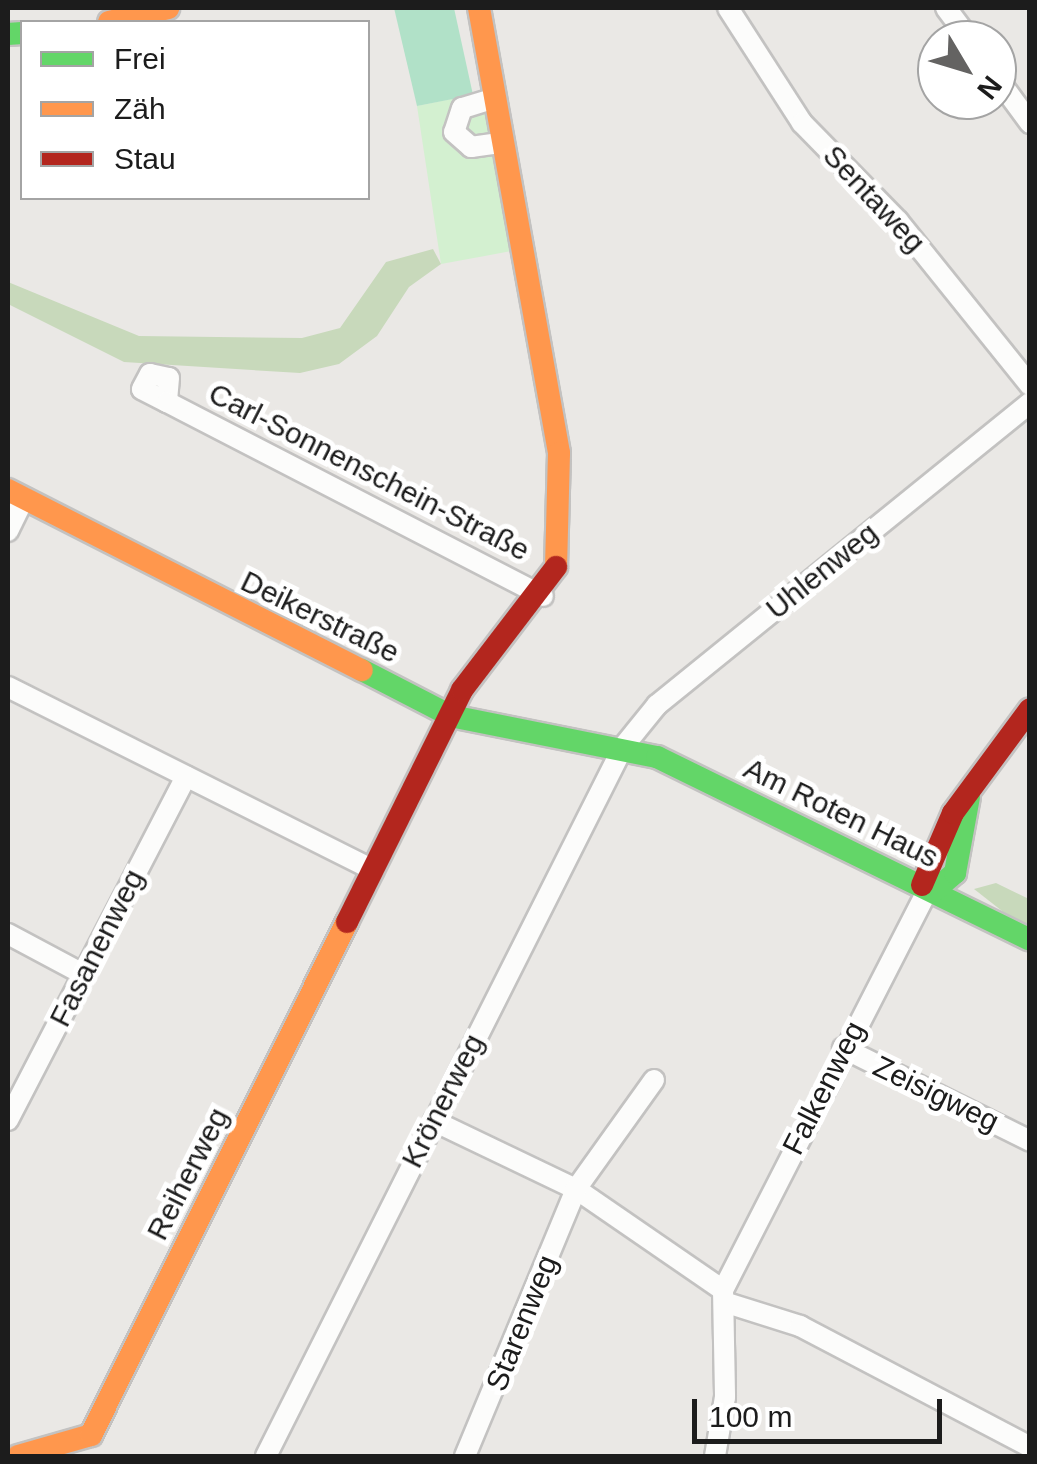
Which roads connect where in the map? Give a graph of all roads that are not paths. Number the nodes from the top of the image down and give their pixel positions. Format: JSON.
{"nodes":[{"id":1,"x":168,"y":8,"type":"edge"},
{"id":2,"x":479,"y":8,"type":"edge"},
{"id":3,"x":728,"y":8,"type":"edge"},
{"id":4,"x":117,"y":20,"type":"edge"},
{"id":5,"x":492,"y":98,"type":"junction"},
{"id":6,"x":498,"y":143,"type":"junction"},
{"id":7,"x":1030,"y":385,"type":"edge"},
{"id":8,"x":167,"y":402,"type":"dead end"},
{"id":9,"x":1030,"y":403,"type":"edge"},
{"id":10,"x":16,"y":494,"type":"edge"},
{"id":11,"x":8,"y":531,"type":"edge"},
{"id":12,"x":543,"y":596,"type":"junction"},
{"id":13,"x":8,"y":687,"type":"edge"},
{"id":14,"x":451,"y":716,"type":"junction"},
{"id":15,"x":1025,"y":720,"type":"edge"},
{"id":16,"x":622,"y":747,"type":"junction"},
{"id":17,"x":186,"y":776,"type":"junction"},
{"id":18,"x":970,"y":796,"type":"junction"},
{"id":19,"x":374,"y":870,"type":"junction"},
{"id":20,"x":955,"y":872,"type":"junction"},
{"id":21,"x":928,"y":888,"type":"junction"},
{"id":22,"x":998,"y":922,"type":"junction"},
{"id":23,"x":8,"y":934,"type":"edge"},
{"id":24,"x":1030,"y":940,"type":"edge"},
{"id":25,"x":83,"y":974,"type":"junction"},
{"id":26,"x":844,"y":1048,"type":"junction"},
{"id":27,"x":654,"y":1080,"type":"dead end"},
{"id":28,"x":8,"y":1120,"type":"edge"},
{"id":29,"x":434,"y":1121,"type":"junction"},
{"id":30,"x":1030,"y":1140,"type":"edge"},
{"id":31,"x":576,"y":1188,"type":"junction"},
{"id":32,"x":725,"y":1296,"type":"junction"},
{"id":33,"x":1030,"y":1448,"type":"edge"},
{"id":34,"x":18,"y":1456,"type":"edge"},
{"id":35,"x":266,"y":1456,"type":"edge"},
{"id":36,"x":465,"y":1456,"type":"edge"},
{"id":37,"x":715,"y":1456,"type":"edge"}],
"edges":[{"from":1,"to":4,"type":"main road"},
{"from":2,"to":5,"type":"main road","name":"Carl-Sonnenschein-Straße"},
{"from":3,"to":7,"type":"street","name":"Sentaweg"},
{"from":5,"to":6,"type":"main road","name":"Carl-Sonnenschein-Straße"},
{"from":5,"to":6,"type":"street"},
{"from":6,"to":12,"type":"main road","name":"Carl-Sonnenschein-Straße"},
{"from":8,"to":12,"type":"street","name":"Carl-Sonnenschein-Straße"},
{"from":9,"to":16,"type":"street","name":"Uhlenweg"},
{"from":10,"to":11,"type":"street"},
{"from":10,"to":14,"type":"main road","name":"Deikerstraße"},
{"from":12,"to":14,"type":"main road","name":"Carl-Sonnenschein-Straße"},
{"from":13,"to":17,"type":"street"},
{"from":14,"to":16,"type":"main road","name":"Deikerstraße"},
{"from":14,"to":19,"type":"main road","name":"Reiherweg"},
{"from":15,"to":18,"type":"main road"},
{"from":16,"to":21,"type":"main road","name":"Am Roten Haus"},
{"from":16,"to":29,"type":"street","name":"Krönerweg"},
{"from":17,"to":19,"type":"street"},
{"from":17,"to":25,"type":"street","name":"Fasanenweg"},
{"from":18,"to":20,"type":"main road"},
{"from":18,"to":21,"type":"main road"},
{"from":19,"to":34,"type":"main road","name":"Reiherweg"},
{"from":20,"to":21,"type":"main road"},
{"from":20,"to":22,"type":"main road"},
{"from":21,"to":22,"type":"main road","name":"Am Roten Haus"},
{"from":21,"to":26,"type":"street","name":"Falkenweg"},
{"from":22,"to":24,"type":"main road","name":"Am Roten Haus"},
{"from":23,"to":25,"type":"street"},
{"from":25,"to":28,"type":"street","name":"Fasanenweg"},
{"from":26,"to":30,"type":"street","name":"Zeisigweg"},
{"from":26,"to":32,"type":"street","name":"Falkenweg"},
{"from":27,"to":31,"type":"street","name":"Starenweg"},
{"from":29,"to":31,"type":"street"},
{"from":29,"to":35,"type":"street","name":"Krönerweg"},
{"from":31,"to":32,"type":"street"},
{"from":31,"to":36,"type":"street","name":"Starenweg"},
{"from":32,"to":33,"type":"street"},
{"from":32,"to":37,"type":"street","name":"Falkenweg"}]}
